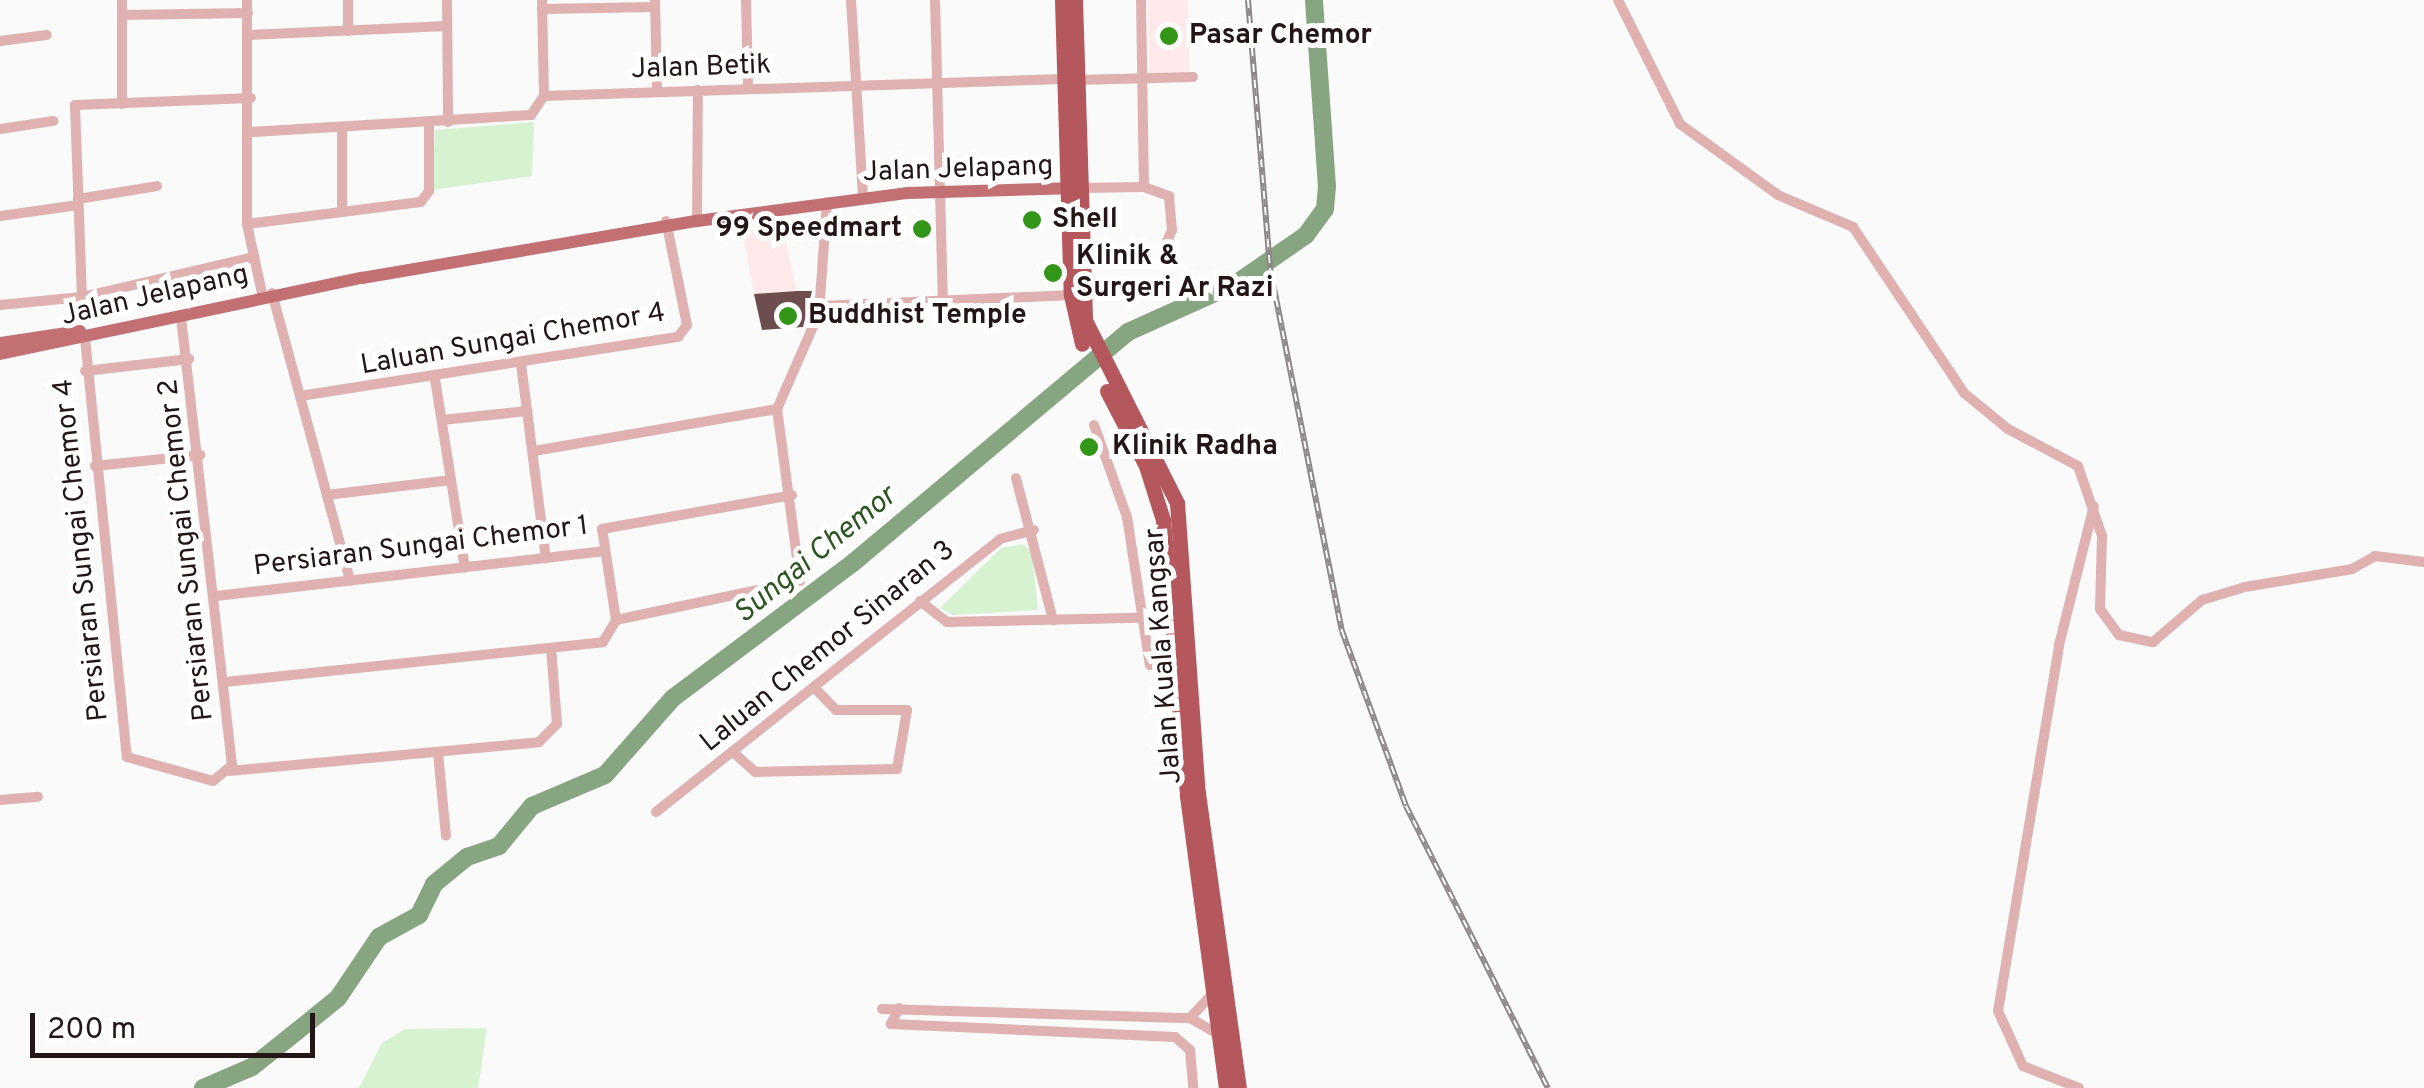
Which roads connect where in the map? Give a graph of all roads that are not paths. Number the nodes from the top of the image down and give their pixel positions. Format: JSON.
{"nodes":[{"id":1,"x":122,"y":0,"type":"edge"},
{"id":2,"x":247,"y":0,"type":"edge"},
{"id":3,"x":348,"y":0,"type":"edge"},
{"id":4,"x":447,"y":0,"type":"edge"},
{"id":5,"x":746,"y":0,"type":"edge"},
{"id":6,"x":851,"y":0,"type":"edge"},
{"id":7,"x":935,"y":0,"type":"edge"},
{"id":8,"x":1062,"y":0,"type":"edge"},
{"id":9,"x":1075,"y":0,"type":"edge"},
{"id":10,"x":1141,"y":0,"type":"edge"},
{"id":11,"x":1618,"y":0,"type":"edge"},
{"id":12,"x":655,"y":3,"type":"edge"},
{"id":13,"x":542,"y":4,"type":"edge"},
{"id":14,"x":248,"y":13,"type":"junction"},
{"id":15,"x":122,"y":16,"type":"junction"},
{"id":16,"x":447,"y":26,"type":"junction"},
{"id":17,"x":348,"y":31,"type":"junction"},
{"id":18,"x":47,"y":35,"type":"dead end"},
{"id":19,"x":248,"y":35,"type":"junction"},
{"id":20,"x":0,"y":41,"type":"edge"},
{"id":21,"x":1193,"y":77,"type":"dead end"},
{"id":22,"x":1142,"y":78,"type":"junction"},
{"id":23,"x":1071,"y":80,"type":"junction"},
{"id":24,"x":937,"y":82,"type":"junction"},
{"id":25,"x":857,"y":85,"type":"junction"},
{"id":26,"x":748,"y":89,"type":"junction"},
{"id":27,"x":698,"y":90,"type":"junction"},
{"id":28,"x":657,"y":92,"type":"junction"},
{"id":29,"x":544,"y":96,"type":"junction"},
{"id":30,"x":251,"y":98,"type":"junction"},
{"id":31,"x":122,"y":104,"type":"junction"},
{"id":32,"x":53,"y":121,"type":"dead end"},
{"id":33,"x":448,"y":122,"type":"junction"},
{"id":34,"x":429,"y":123,"type":"junction"},
{"id":35,"x":0,"y":128,"type":"edge"},
{"id":36,"x":342,"y":128,"type":"junction"},
{"id":37,"x":252,"y":132,"type":"junction"},
{"id":38,"x":157,"y":186,"type":"dead end"},
{"id":39,"x":1071,"y":187,"type":"junction"},
{"id":40,"x":1144,"y":188,"type":"junction"},
{"id":41,"x":940,"y":189,"type":"junction"},
{"id":42,"x":862,"y":195,"type":"junction"},
{"id":43,"x":78,"y":202,"type":"junction"},
{"id":44,"x":827,"y":202,"type":"junction"},
{"id":45,"x":342,"y":212,"type":"junction"},
{"id":46,"x":0,"y":216,"type":"edge"},
{"id":47,"x":697,"y":218,"type":"junction"},
{"id":48,"x":667,"y":223,"type":"junction"},
{"id":49,"x":248,"y":224,"type":"junction"},
{"id":50,"x":1163,"y":250,"type":"dead end"},
{"id":51,"x":254,"y":258,"type":"junction"},
{"id":52,"x":267,"y":294,"type":"junction"},
{"id":53,"x":1077,"y":294,"type":"junction"},
{"id":54,"x":82,"y":297,"type":"junction"},
{"id":55,"x":943,"y":299,"type":"junction"},
{"id":56,"x":0,"y":305,"type":"edge"},
{"id":57,"x":820,"y":306,"type":"junction"},
{"id":58,"x":181,"y":316,"type":"junction"},
{"id":59,"x":84,"y":338,"type":"junction"},
{"id":60,"x":4,"y":350,"type":"edge"},
{"id":61,"x":190,"y":358,"type":"junction"},
{"id":62,"x":521,"y":364,"type":"junction"},
{"id":63,"x":85,"y":371,"type":"junction"},
{"id":64,"x":1105,"y":378,"type":"junction"},
{"id":65,"x":435,"y":379,"type":"junction"},
{"id":66,"x":300,"y":396,"type":"junction"},
{"id":67,"x":777,"y":408,"type":"junction"},
{"id":68,"x":528,"y":411,"type":"junction"},
{"id":69,"x":442,"y":420,"type":"junction"},
{"id":70,"x":1094,"y":425,"type":"dead end"},
{"id":71,"x":534,"y":450,"type":"junction"},
{"id":72,"x":200,"y":455,"type":"junction"},
{"id":73,"x":95,"y":466,"type":"junction"},
{"id":74,"x":1016,"y":478,"type":"dead end"},
{"id":75,"x":451,"y":480,"type":"junction"},
{"id":76,"x":327,"y":494,"type":"junction"},
{"id":77,"x":792,"y":495,"type":"junction"},
{"id":78,"x":2094,"y":505,"type":"junction"},
{"id":79,"x":1179,"y":516,"type":"junction"},
{"id":80,"x":1034,"y":530,"type":"junction"},
{"id":81,"x":603,"y":551,"type":"junction"},
{"id":82,"x":546,"y":558,"type":"junction"},
{"id":83,"x":2424,"y":562,"type":"edge"},
{"id":84,"x":465,"y":568,"type":"junction"},
{"id":85,"x":350,"y":582,"type":"junction"},
{"id":86,"x":216,"y":596,"type":"junction"},
{"id":87,"x":920,"y":602,"type":"junction"},
{"id":88,"x":1172,"y":617,"type":"junction"},
{"id":89,"x":1148,"y":618,"type":"junction"},
{"id":90,"x":616,"y":620,"type":"junction"},
{"id":91,"x":1053,"y":620,"type":"junction"},
{"id":92,"x":551,"y":648,"type":"junction"},
{"id":93,"x":1190,"y":659,"type":"junction"},
{"id":94,"x":1150,"y":665,"type":"dead end"},
{"id":95,"x":225,"y":682,"type":"junction"},
{"id":96,"x":814,"y":687,"type":"junction"},
{"id":97,"x":734,"y":752,"type":"junction"},
{"id":98,"x":438,"y":753,"type":"junction"},
{"id":99,"x":227,"y":774,"type":"junction"},
{"id":100,"x":38,"y":796,"type":"dead end"},
{"id":101,"x":0,"y":800,"type":"edge"},
{"id":102,"x":656,"y":812,"type":"dead end"},
{"id":103,"x":446,"y":836,"type":"dead end"},
{"id":104,"x":1214,"y":993,"type":"junction"},
{"id":105,"x":899,"y":1008,"type":"junction"},
{"id":106,"x":882,"y":1009,"type":"dead end"},
{"id":107,"x":1134,"y":1015,"type":"junction"},
{"id":108,"x":1190,"y":1018,"type":"junction"},
{"id":109,"x":1135,"y":1035,"type":"junction"},
{"id":110,"x":1220,"y":1038,"type":"junction"},
{"id":111,"x":1193,"y":1088,"type":"edge"},
{"id":112,"x":1226,"y":1088,"type":"edge"},
{"id":113,"x":1239,"y":1088,"type":"edge"},
{"id":114,"x":2079,"y":1088,"type":"edge"}],
"edges":[{"from":1,"to":15,"type":"street"},
{"from":2,"to":14,"type":"street"},
{"from":3,"to":17,"type":"street"},
{"from":4,"to":16,"type":"street"},
{"from":5,"to":26,"type":"street"},
{"from":6,"to":25,"type":"street"},
{"from":7,"to":24,"type":"street"},
{"from":8,"to":23,"type":"highway","name":"Jalan Kuala Kangsar"},
{"from":9,"to":23,"type":"highway","name":"Jalan Kuala Kangsar"},
{"from":10,"to":22,"type":"street"},
{"from":11,"to":78,"type":"street"},
{"from":12,"to":13,"type":"street"},
{"from":12,"to":28,"type":"street"},
{"from":13,"to":29,"type":"street"},
{"from":14,"to":15,"type":"street"},
{"from":14,"to":19,"type":"street"},
{"from":15,"to":31,"type":"street"},
{"from":16,"to":17,"type":"street"},
{"from":16,"to":33,"type":"street"},
{"from":17,"to":19,"type":"street"},
{"from":18,"to":20,"type":"street"},
{"from":19,"to":30,"type":"street"},
{"from":21,"to":22,"type":"street","name":"Jalan Betik"},
{"from":22,"to":23,"type":"street","name":"Jalan Betik"},
{"from":22,"to":40,"type":"street"},
{"from":23,"to":24,"type":"street","name":"Jalan Betik"},
{"from":23,"to":39,"type":"highway","name":"Jalan Kuala Kangsar"},
{"from":24,"to":25,"type":"street","name":"Jalan Betik"},
{"from":24,"to":41,"type":"street"},
{"from":25,"to":26,"type":"street","name":"Jalan Betik"},
{"from":25,"to":42,"type":"street"},
{"from":26,"to":27,"type":"street","name":"Jalan Betik"},
{"from":27,"to":28,"type":"street","name":"Jalan Betik"},
{"from":27,"to":47,"type":"street"},
{"from":28,"to":29,"type":"street","name":"Jalan Betik"},
{"from":29,"to":33,"type":"street"},
{"from":30,"to":31,"type":"street"},
{"from":30,"to":37,"type":"street"},
{"from":31,"to":43,"type":"street"},
{"from":32,"to":35,"type":"street"},
{"from":33,"to":34,"type":"street"},
{"from":34,"to":36,"type":"street"},
{"from":34,"to":45,"type":"street"},
{"from":36,"to":37,"type":"street"},
{"from":36,"to":45,"type":"street"},
{"from":37,"to":49,"type":"street"},
{"from":38,"to":43,"type":"street"},
{"from":39,"to":40,"type":"street"},
{"from":39,"to":41,"type":"main road","name":"Jalan Jelapang"},
{"from":39,"to":53,"type":"highway","name":"Jalan Kuala Kangsar"},
{"from":40,"to":50,"type":"street"},
{"from":41,"to":42,"type":"main road","name":"Jalan Jelapang"},
{"from":41,"to":55,"type":"street"},
{"from":42,"to":44,"type":"main road","name":"Jalan Jelapang"},
{"from":42,"to":47,"type":"main road","name":"Jalan Jelapang"},
{"from":43,"to":46,"type":"street"},
{"from":43,"to":54,"type":"street"},
{"from":44,"to":47,"type":"main road","name":"Jalan Jelapang"},
{"from":44,"to":57,"type":"street"},
{"from":45,"to":49,"type":"street"},
{"from":47,"to":48,"type":"main road","name":"Jalan Jelapang"},
{"from":48,"to":52,"type":"main road","name":"Jalan Jelapang"},
{"from":48,"to":62,"type":"street","name":"Laluan Sungai Chemor 4"},
{"from":49,"to":51,"type":"street"},
{"from":51,"to":52,"type":"street"},
{"from":51,"to":54,"type":"street"},
{"from":52,"to":58,"type":"main road","name":"Jalan Jelapang"},
{"from":52,"to":60,"type":"main road","name":"Jalan Jelapang"},
{"from":52,"to":66,"type":"street"},
{"from":53,"to":55,"type":"street"},
{"from":53,"to":64,"type":"highway","name":"Jalan Kuala Kangsar"},
{"from":54,"to":56,"type":"street"},
{"from":55,"to":57,"type":"street"},
{"from":57,"to":67,"type":"street"},
{"from":58,"to":59,"type":"main road","name":"Jalan Jelapang"},
{"from":58,"to":61,"type":"street","name":"Persiaran Sungai Chemor 2"},
{"from":59,"to":60,"type":"main road","name":"Jalan Jelapang"},
{"from":59,"to":63,"type":"street","name":"Persiaran Sungai Chemor 4"},
{"from":61,"to":63,"type":"street"},
{"from":61,"to":72,"type":"street","name":"Persiaran Sungai Chemor 2"},
{"from":62,"to":65,"type":"street","name":"Laluan Sungai Chemor 4"},
{"from":62,"to":68,"type":"street"},
{"from":63,"to":73,"type":"street","name":"Persiaran Sungai Chemor 4"},
{"from":64,"to":79,"type":"highway","name":"Jalan Kuala Kangsar"},
{"from":64,"to":88,"type":"highway","name":"Jalan Kuala Kangsar"},
{"from":65,"to":66,"type":"street","name":"Laluan Sungai Chemor 4"},
{"from":65,"to":69,"type":"street"},
{"from":66,"to":76,"type":"street"},
{"from":67,"to":71,"type":"street"},
{"from":67,"to":77,"type":"street"},
{"from":68,"to":69,"type":"street"},
{"from":68,"to":71,"type":"street"},
{"from":69,"to":75,"type":"street"},
{"from":70,"to":89,"type":"street"},
{"from":71,"to":82,"type":"street"},
{"from":72,"to":73,"type":"street"},
{"from":72,"to":86,"type":"street","name":"Persiaran Sungai Chemor 2"},
{"from":73,"to":99,"type":"street","name":"Persiaran Sungai Chemor 4"},
{"from":74,"to":80,"type":"street"},
{"from":75,"to":76,"type":"street"},
{"from":75,"to":84,"type":"street"},
{"from":76,"to":85,"type":"street"},
{"from":77,"to":81,"type":"street","name":"Persiaran Sungai Chemor 1"},
{"from":77,"to":90,"type":"street"},
{"from":78,"to":83,"type":"street"},
{"from":78,"to":114,"type":"street"},
{"from":79,"to":88,"type":"highway"},
{"from":79,"to":93,"type":"highway","name":"Jalan Kuala Kangsar"},
{"from":80,"to":87,"type":"street","name":"Laluan Chemor Sinaran 3"},
{"from":80,"to":91,"type":"street"},
{"from":81,"to":82,"type":"street","name":"Persiaran Sungai Chemor 1"},
{"from":81,"to":90,"type":"street"},
{"from":82,"to":84,"type":"street","name":"Persiaran Sungai Chemor 1"},
{"from":84,"to":85,"type":"street","name":"Persiaran Sungai Chemor 1"},
{"from":85,"to":86,"type":"street","name":"Persiaran Sungai Chemor 1"},
{"from":86,"to":95,"type":"street","name":"Persiaran Sungai Chemor 2"},
{"from":87,"to":91,"type":"street"},
{"from":87,"to":96,"type":"street","name":"Laluan Chemor Sinaran 3"},
{"from":88,"to":89,"type":"street"},
{"from":88,"to":93,"type":"highway"},
{"from":88,"to":104,"type":"highway","name":"Jalan Kuala Kangsar"},
{"from":89,"to":91,"type":"street"},
{"from":89,"to":94,"type":"street"},
{"from":90,"to":92,"type":"street"},
{"from":92,"to":95,"type":"street"},
{"from":92,"to":98,"type":"street"},
{"from":93,"to":113,"type":"highway","name":"Jalan Kuala Kangsar"},
{"from":95,"to":99,"type":"street","name":"Persiaran Sungai Chemor 2"},
{"from":96,"to":97,"type":"street","name":"Laluan Chemor Sinaran 3"},
{"from":96,"to":97,"type":"street"},
{"from":97,"to":102,"type":"street","name":"Laluan Chemor Sinaran 3"},
{"from":98,"to":99,"type":"street"},
{"from":98,"to":103,"type":"street"},
{"from":100,"to":101,"type":"street"},
{"from":104,"to":108,"type":"street"},
{"from":104,"to":110,"type":"highway","name":"Jalan Kuala Kangsar"},
{"from":105,"to":106,"type":"street"},
{"from":105,"to":107,"type":"street"},
{"from":105,"to":109,"type":"street"},
{"from":107,"to":108,"type":"street"},
{"from":107,"to":109,"type":"street"},
{"from":108,"to":110,"type":"street"},
{"from":109,"to":111,"type":"street"},
{"from":110,"to":112,"type":"highway","name":"Jalan Kuala Kangsar"}]}
